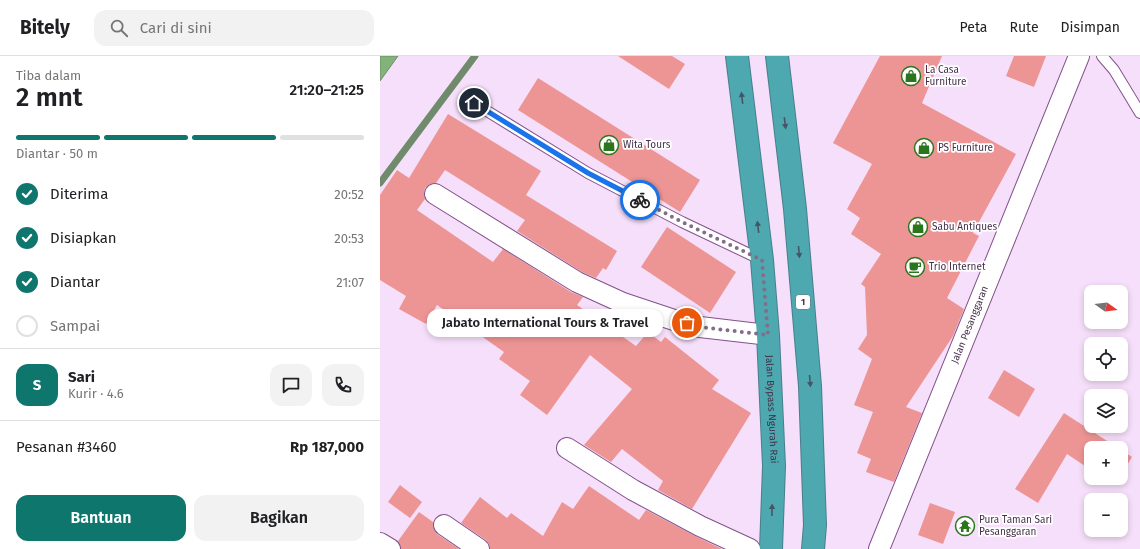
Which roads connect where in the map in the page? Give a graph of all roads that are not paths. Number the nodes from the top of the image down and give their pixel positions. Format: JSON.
{"nodes":[{"id":1,"x":737,"y":56,"type":"edge"},
{"id":2,"x":777,"y":56,"type":"edge"},
{"id":3,"x":1080,"y":56,"type":"edge"},
{"id":4,"x":1102,"y":56,"type":"edge"},
{"id":5,"x":474,"y":103,"type":"dead end"},
{"id":6,"x":1140,"y":113,"type":"edge"},
{"id":7,"x":435,"y":194,"type":"dead end"},
{"id":8,"x":762,"y":260,"type":"junction"},
{"id":9,"x":768,"y":335,"type":"junction"},
{"id":10,"x":567,"y":448,"type":"dead end"},
{"id":11,"x":444,"y":525,"type":"dead end"},
{"id":12,"x":380,"y":542,"type":"edge"},
{"id":13,"x":390,"y":549,"type":"edge"},
{"id":14,"x":479,"y":549,"type":"edge"},
{"id":15,"x":750,"y":549,"type":"edge"},
{"id":16,"x":772,"y":549,"type":"edge"},
{"id":17,"x":813,"y":549,"type":"edge"},
{"id":18,"x":879,"y":549,"type":"edge"}],
"edges":[{"from":8,"to":1,"type":"highway","name":"Jalan Bypass Ngurah Rai","one_way":true},
{"from":2,"to":17,"type":"highway","number":"1","one_way":true},
{"from":3,"to":18,"type":"street","name":"Jalan Pesanggaran"},
{"from":4,"to":6,"type":"lane"},
{"from":5,"to":8,"type":"lane"},
{"from":7,"to":9,"type":"street"},
{"from":8,"to":9,"type":"highway","name":"Jalan Bypass Ngurah Rai"},
{"from":16,"to":9,"type":"highway","name":"Jalan Bypass Ngurah Rai","one_way":true},
{"from":10,"to":15,"type":"street"},
{"from":11,"to":14,"type":"street"},
{"from":12,"to":13,"type":"street"}]}
